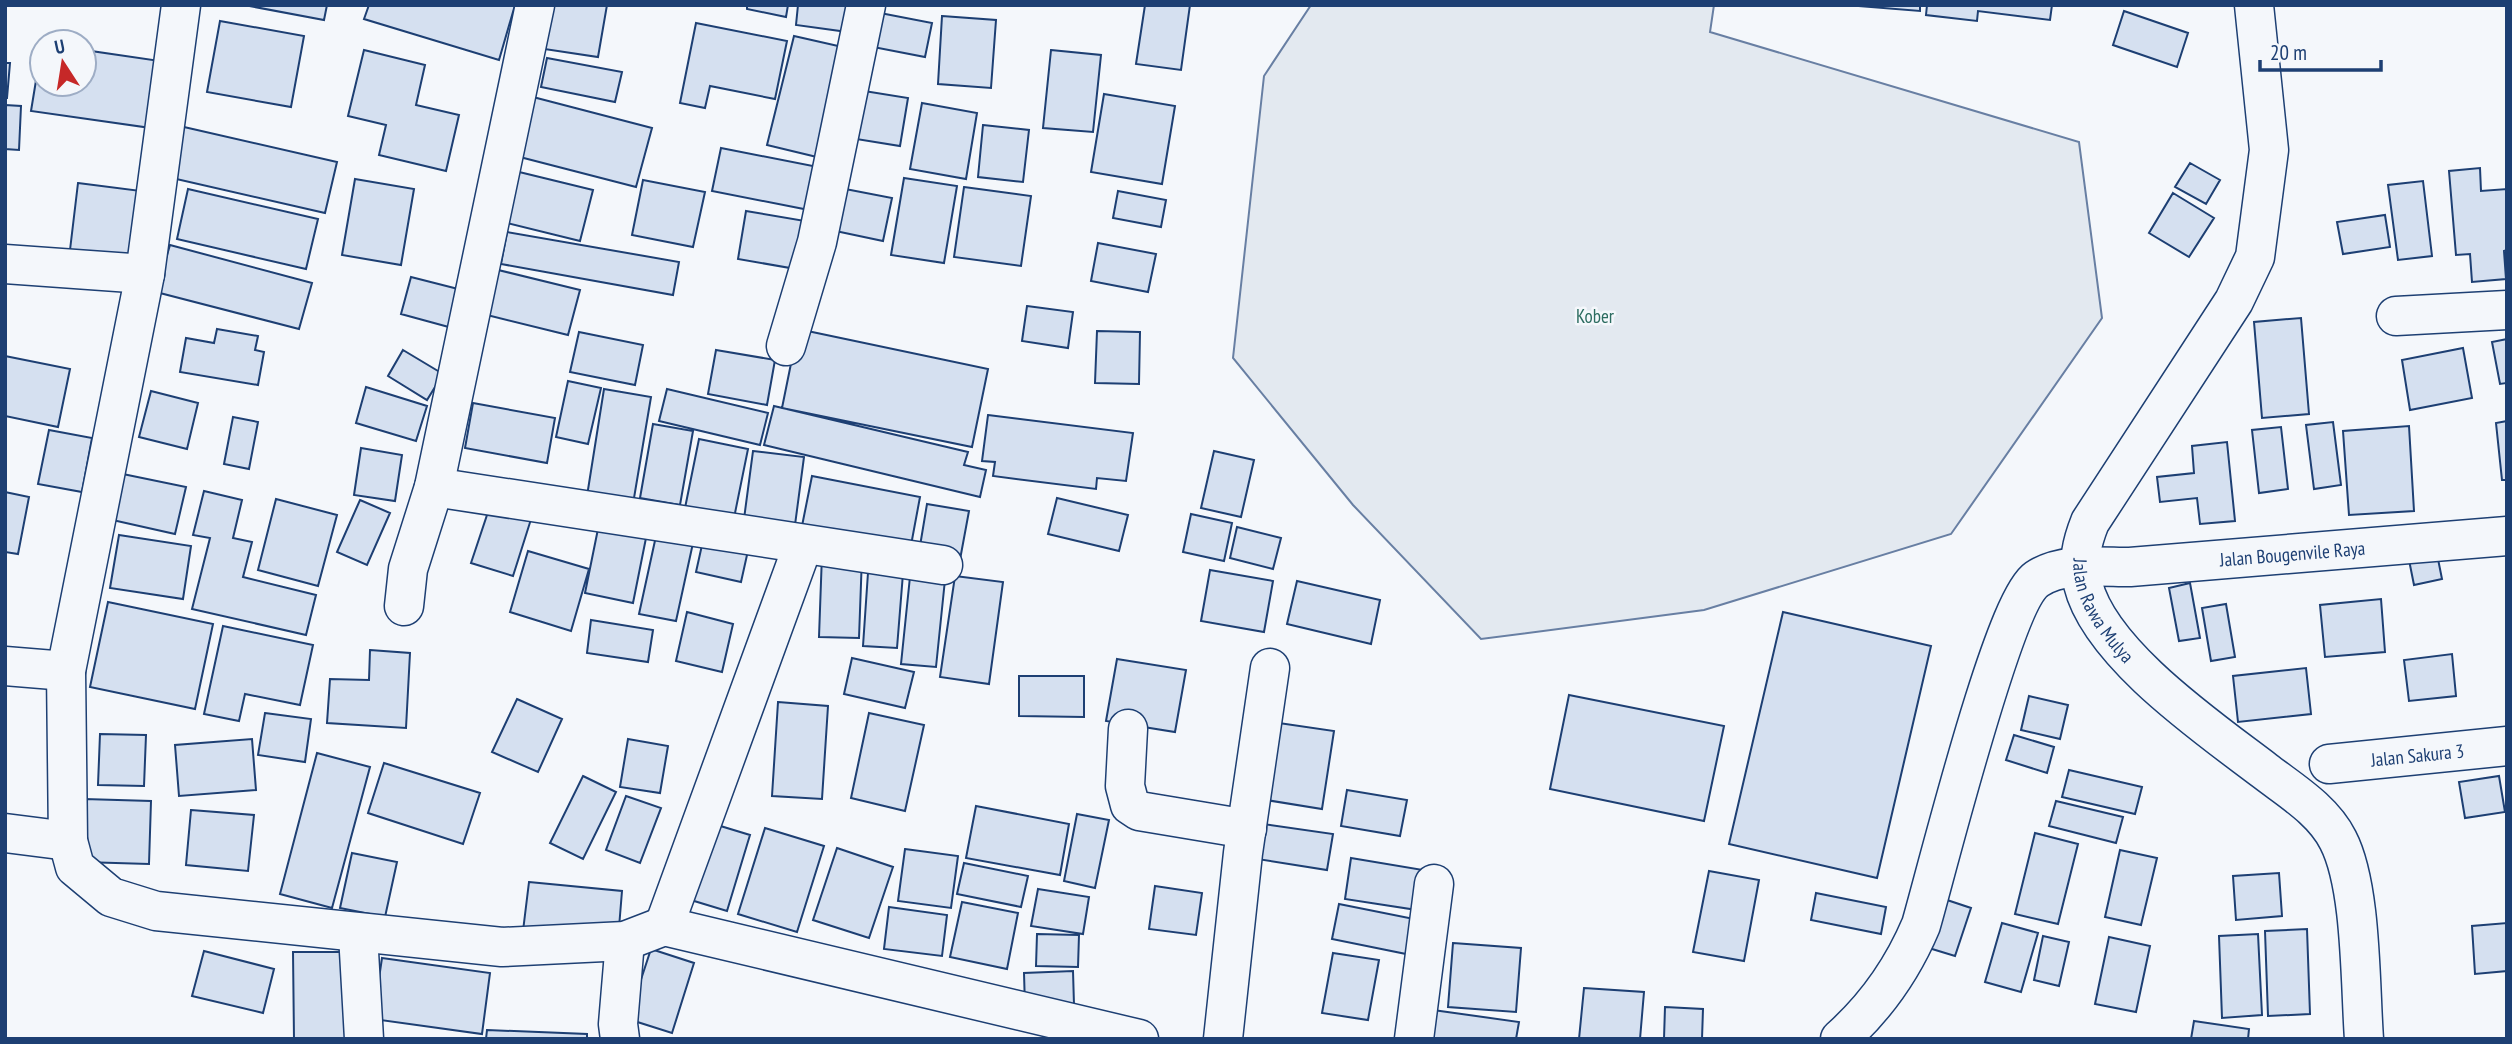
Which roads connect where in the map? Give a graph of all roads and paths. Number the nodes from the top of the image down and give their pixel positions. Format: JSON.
{"nodes":[{"id":1,"x":181,"y":5,"type":"edge"},
{"id":2,"x":535,"y":5,"type":"edge"},
{"id":3,"x":866,"y":5,"type":"edge"},
{"id":4,"x":2254,"y":5,"type":"edge"},
{"id":5,"x":5,"y":264,"type":"edge"},
{"id":6,"x":145,"y":274,"type":"junction"},
{"id":7,"x":2507,"y":310,"type":"edge"},
{"id":8,"x":2396,"y":316,"type":"dead end"},
{"id":9,"x":786,"y":346,"type":"dead end"},
{"id":10,"x":434,"y":487,"type":"junction"},
{"id":11,"x":2507,"y":536,"type":"edge"},
{"id":12,"x":803,"y":545,"type":"junction"},
{"id":13,"x":943,"y":565,"type":"dead end"},
{"id":14,"x":2080,"y":568,"type":"junction"},
{"id":15,"x":404,"y":606,"type":"dead end"},
{"id":16,"x":5,"y":666,"type":"edge"},
{"id":17,"x":1270,"y":668,"type":"dead end"},
{"id":18,"x":66,"y":671,"type":"junction"},
{"id":19,"x":1128,"y":729,"type":"dead end"},
{"id":20,"x":2507,"y":746,"type":"edge"},
{"id":21,"x":2329,"y":764,"type":"dead end"},
{"id":22,"x":1247,"y":829,"type":"junction"},
{"id":23,"x":5,"y":833,"type":"edge"},
{"id":24,"x":68,"y":841,"type":"junction"},
{"id":25,"x":1434,"y":884,"type":"dead end"},
{"id":26,"x":664,"y":926,"type":"junction"},
{"id":27,"x":358,"y":934,"type":"junction"},
{"id":28,"x":625,"y":941,"type":"junction"},
{"id":29,"x":365,"y":1039,"type":"edge"},
{"id":30,"x":620,"y":1039,"type":"edge"},
{"id":31,"x":1139,"y":1039,"type":"edge"},
{"id":32,"x":1223,"y":1039,"type":"edge"},
{"id":33,"x":1414,"y":1039,"type":"edge"},
{"id":34,"x":1840,"y":1039,"type":"edge"},
{"id":35,"x":2364,"y":1039,"type":"edge"}],
"edges":[{"from":1,"to":6,"type":"street"},
{"from":2,"to":10,"type":"street"},
{"from":3,"to":9,"type":"street"},
{"from":4,"to":14,"type":"street","name":"Jalan Rawa Mulya"},
{"from":5,"to":6,"type":"street"},
{"from":6,"to":18,"type":"street"},
{"from":7,"to":8,"type":"street"},
{"from":10,"to":12,"type":"street"},
{"from":10,"to":15,"type":"street"},
{"from":11,"to":14,"type":"street","name":"Jalan Bougenvile Raya"},
{"from":12,"to":13,"type":"street"},
{"from":12,"to":26,"type":"street"},
{"from":14,"to":34,"type":"street","name":"Jalan Bougenvile Raya"},
{"from":14,"to":35,"type":"street","name":"Jalan Rawa Mulya"},
{"from":16,"to":18,"type":"street"},
{"from":17,"to":22,"type":"street"},
{"from":18,"to":24,"type":"street"},
{"from":19,"to":22,"type":"street"},
{"from":20,"to":21,"type":"street","name":"Jalan Sakura 3"},
{"from":22,"to":32,"type":"street"},
{"from":23,"to":24,"type":"street"},
{"from":24,"to":27,"type":"street"},
{"from":25,"to":33,"type":"street"},
{"from":26,"to":28,"type":"street"},
{"from":26,"to":31,"type":"street"},
{"from":27,"to":28,"type":"street"},
{"from":27,"to":29,"type":"street"},
{"from":28,"to":30,"type":"street"}]}
